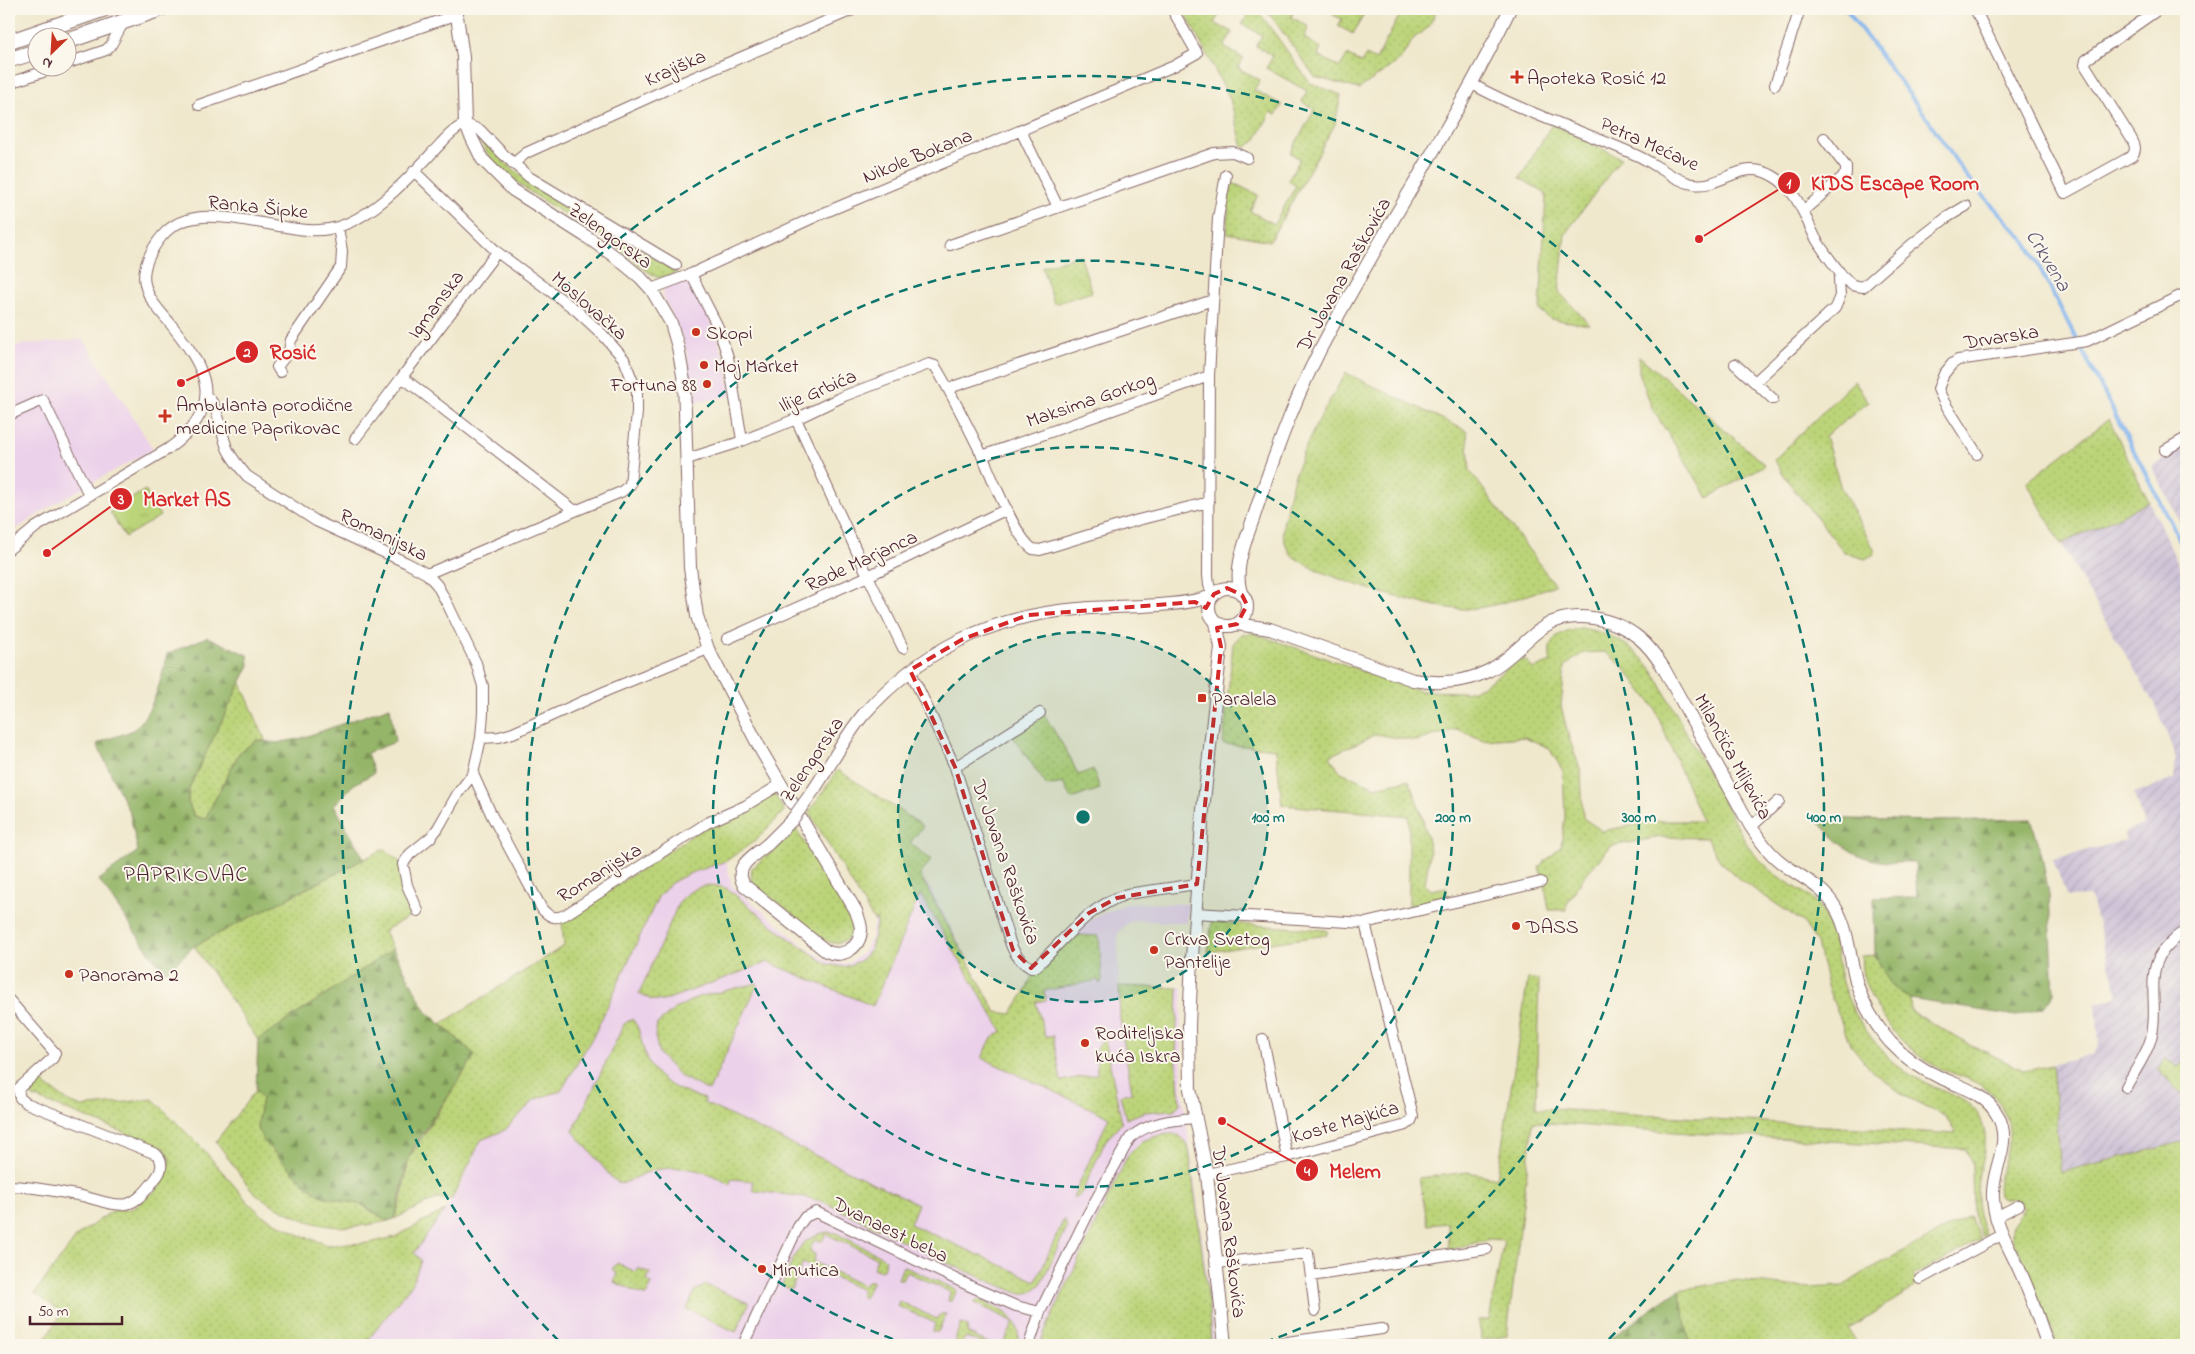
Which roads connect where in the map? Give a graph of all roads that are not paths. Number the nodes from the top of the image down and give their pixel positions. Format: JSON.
{"nodes":[{"id":1,"x":104,"y":9,"type":"edge"},
{"id":2,"x":160,"y":9,"type":"edge"},
{"id":3,"x":855,"y":9,"type":"edge"},
{"id":4,"x":1172,"y":9,"type":"edge"},
{"id":5,"x":1510,"y":9,"type":"edge"},
{"id":6,"x":1800,"y":9,"type":"edge"},
{"id":7,"x":1975,"y":9,"type":"edge"},
{"id":8,"x":2159,"y":9,"type":"edge"},
{"id":9,"x":457,"y":11,"type":"edge"},
{"id":10,"x":124,"y":21,"type":"junction"},
{"id":11,"x":78,"y":37,"type":"edge"},
{"id":12,"x":9,"y":42,"type":"edge"},
{"id":13,"x":28,"y":54,"type":"edge"},
{"id":14,"x":9,"y":60,"type":"edge"},
{"id":15,"x":78,"y":60,"type":"edge"},
{"id":16,"x":28,"y":77,"type":"edge"},
{"id":17,"x":9,"y":83,"type":"edge"},
{"id":18,"x":1472,"y":84,"type":"junction"},
{"id":19,"x":1775,"y":85,"type":"dead end"},
{"id":20,"x":199,"y":105,"type":"dead end"},
{"id":21,"x":465,"y":124,"type":"junction"},
{"id":22,"x":1021,"y":131,"type":"junction"},
{"id":23,"x":1824,"y":138,"type":"dead end"},
{"id":24,"x":1247,"y":158,"type":"dead end"},
{"id":25,"x":513,"y":164,"type":"junction"},
{"id":26,"x":414,"y":172,"type":"junction"},
{"id":27,"x":1226,"y":175,"type":"dead end"},
{"id":28,"x":1966,"y":206,"type":"dead end"},
{"id":29,"x":1058,"y":207,"type":"junction"},
{"id":30,"x":1803,"y":211,"type":"junction"},
{"id":31,"x":338,"y":228,"type":"junction"},
{"id":32,"x":950,"y":245,"type":"dead end"},
{"id":33,"x":497,"y":252,"type":"junction"},
{"id":34,"x":676,"y":265,"type":"dead end"},
{"id":35,"x":691,"y":274,"type":"junction"},
{"id":36,"x":1841,"y":274,"type":"junction"},
{"id":37,"x":651,"y":289,"type":"junction"},
{"id":38,"x":2186,"y":293,"type":"edge"},
{"id":39,"x":1213,"y":300,"type":"junction"},
{"id":40,"x":1735,"y":364,"type":"dead end"},
{"id":41,"x":280,"y":372,"type":"dead end"},
{"id":42,"x":1209,"y":376,"type":"junction"},
{"id":43,"x":402,"y":377,"type":"junction"},
{"id":44,"x":1755,"y":382,"type":"junction"},
{"id":45,"x":949,"y":388,"type":"junction"},
{"id":46,"x":206,"y":396,"type":"junction"},
{"id":47,"x":1772,"y":399,"type":"dead end"},
{"id":48,"x":9,"y":415,"type":"edge"},
{"id":49,"x":796,"y":419,"type":"junction"},
{"id":50,"x":2186,"y":438,"type":"edge"},
{"id":51,"x":355,"y":439,"type":"dead end"},
{"id":52,"x":742,"y":440,"type":"junction"},
{"id":53,"x":2165,"y":450,"type":"dead end"},
{"id":54,"x":1976,"y":454,"type":"dead end"},
{"id":55,"x":982,"y":456,"type":"junction"},
{"id":56,"x":687,"y":459,"type":"junction"},
{"id":57,"x":90,"y":495,"type":"junction"},
{"id":58,"x":1209,"y":502,"type":"junction"},
{"id":59,"x":1007,"y":509,"type":"junction"},
{"id":60,"x":575,"y":511,"type":"junction"},
{"id":61,"x":9,"y":549,"type":"edge"},
{"id":62,"x":1238,"y":571,"type":"junction"},
{"id":63,"x":427,"y":574,"type":"junction"},
{"id":64,"x":868,"y":576,"type":"junction"},
{"id":65,"x":1216,"y":593,"type":"junction"},
{"id":66,"x":1242,"y":595,"type":"junction"},
{"id":67,"x":1195,"y":602,"type":"junction"},
{"id":68,"x":1209,"y":610,"type":"junction"},
{"id":69,"x":1246,"y":611,"type":"junction"},
{"id":70,"x":1216,"y":622,"type":"junction"},
{"id":71,"x":1235,"y":625,"type":"junction"},
{"id":72,"x":1270,"y":629,"type":"junction"},
{"id":73,"x":727,"y":639,"type":"dead end"},
{"id":74,"x":1221,"y":647,"type":"junction"},
{"id":75,"x":904,"y":648,"type":"dead end"},
{"id":76,"x":708,"y":649,"type":"junction"},
{"id":77,"x":910,"y":670,"type":"junction"},
{"id":78,"x":1040,"y":713,"type":"dead end"},
{"id":79,"x":481,"y":738,"type":"junction"},
{"id":80,"x":955,"y":767,"type":"junction"},
{"id":81,"x":473,"y":774,"type":"junction"},
{"id":82,"x":781,"y":784,"type":"junction"},
{"id":83,"x":1779,"y":801,"type":"dead end"},
{"id":84,"x":792,"y":802,"type":"dead end"},
{"id":85,"x":802,"y":820,"type":"dead end"},
{"id":86,"x":1751,"y":827,"type":"junction"},
{"id":87,"x":1541,"y":882,"type":"dead end"},
{"id":88,"x":1197,"y":884,"type":"junction"},
{"id":89,"x":418,"y":911,"type":"dead end"},
{"id":90,"x":1195,"y":913,"type":"junction"},
{"id":91,"x":1365,"y":923,"type":"junction"},
{"id":92,"x":2186,"y":931,"type":"edge"},
{"id":93,"x":9,"y":1000,"type":"edge"},
{"id":94,"x":1263,"y":1039,"type":"dead end"},
{"id":95,"x":2126,"y":1087,"type":"dead end"},
{"id":96,"x":1195,"y":1118,"type":"junction"},
{"id":97,"x":1287,"y":1157,"type":"junction"},
{"id":98,"x":1207,"y":1174,"type":"junction"},
{"id":99,"x":9,"y":1186,"type":"edge"},
{"id":100,"x":2019,"y":1206,"type":"dead end"},
{"id":101,"x":1996,"y":1217,"type":"junction"},
{"id":102,"x":2003,"y":1234,"type":"junction"},
{"id":103,"x":1487,"y":1249,"type":"dead end"},
{"id":104,"x":1218,"y":1263,"type":"junction"},
{"id":105,"x":1311,"y":1276,"type":"junction"},
{"id":106,"x":1920,"y":1280,"type":"dead end"},
{"id":107,"x":1315,"y":1311,"type":"dead end"},
{"id":108,"x":1040,"y":1312,"type":"junction"},
{"id":109,"x":1382,"y":1329,"type":"dead end"},
{"id":110,"x":2044,"y":1344,"type":"edge"},
{"id":111,"x":743,"y":1345,"type":"edge"},
{"id":112,"x":1029,"y":1345,"type":"edge"},
{"id":113,"x":1225,"y":1345,"type":"edge"},
{"id":114,"x":1265,"y":1345,"type":"edge"}],
"edges":[{"from":1,"to":12,"type":"main road"},
{"from":2,"to":10,"type":"main road"},
{"from":3,"to":25,"type":"street","name":"Krajiška"},
{"from":4,"to":22,"type":"street","name":"Nikole Bokana"},
{"from":5,"to":18,"type":"street","name":"Dr Jovana Raškovića"},
{"from":6,"to":19,"type":"street"},
{"from":7,"to":8,"type":"street"},
{"from":9,"to":20,"type":"street"},
{"from":9,"to":21,"type":"street"},
{"from":10,"to":11,"type":"main road"},
{"from":10,"to":15,"type":"street"},
{"from":13,"to":14,"type":"main road"},
{"from":16,"to":17,"type":"street"},
{"from":18,"to":30,"type":"street","name":"Petra Mećave"},
{"from":18,"to":62,"type":"street","name":"Dr Jovana Raškovića"},
{"from":21,"to":25,"type":"street"},
{"from":21,"to":26,"type":"street","name":"Ranka Šipke"},
{"from":21,"to":37,"type":"street","name":"Zelengorska"},
{"from":22,"to":29,"type":"street"},
{"from":22,"to":35,"type":"street","name":"Nikole Bokana"},
{"from":23,"to":30,"type":"street"},
{"from":24,"to":29,"type":"street"},
{"from":25,"to":34,"type":"street"},
{"from":26,"to":31,"type":"street","name":"Ranka Šipke"},
{"from":26,"to":33,"type":"street","name":"Moslovačka"},
{"from":27,"to":39,"type":"street"},
{"from":28,"to":36,"type":"street","name":"Petra Mećave"},
{"from":29,"to":32,"type":"street"},
{"from":30,"to":36,"type":"street","name":"Petra Mećave"},
{"from":31,"to":41,"type":"street"},
{"from":31,"to":46,"type":"street","name":"Ranka Šipke"},
{"from":33,"to":43,"type":"street","name":"Igmanska"},
{"from":33,"to":60,"type":"street","name":"Moslovačka"},
{"from":35,"to":37,"type":"street","name":"Nikole Bokana"},
{"from":35,"to":52,"type":"street"},
{"from":36,"to":44,"type":"street"},
{"from":37,"to":56,"type":"street","name":"Zelengorska"},
{"from":38,"to":54,"type":"street","name":"Drvarska"},
{"from":39,"to":42,"type":"street"},
{"from":39,"to":45,"type":"street"},
{"from":40,"to":44,"type":"street"},
{"from":42,"to":55,"type":"street","name":"Maksima Gorkog"},
{"from":42,"to":58,"type":"street"},
{"from":43,"to":51,"type":"street","name":"Igmanska"},
{"from":43,"to":60,"type":"street"},
{"from":44,"to":47,"type":"street"},
{"from":45,"to":49,"type":"street","name":"Ilije Grbića"},
{"from":45,"to":55,"type":"street","name":"Ilije Grbića"},
{"from":46,"to":57,"type":"street"},
{"from":46,"to":63,"type":"street","name":"Romanijska"},
{"from":48,"to":57,"type":"street"},
{"from":49,"to":52,"type":"street","name":"Ilije Grbića"},
{"from":49,"to":64,"type":"street"},
{"from":50,"to":53,"type":"street"},
{"from":52,"to":56,"type":"street","name":"Ilije Grbića"},
{"from":55,"to":59,"type":"street","name":"Ilije Grbića"},
{"from":56,"to":76,"type":"street","name":"Zelengorska"},
{"from":57,"to":61,"type":"street"},
{"from":58,"to":59,"type":"street","name":"Ilije Grbića"},
{"from":58,"to":65,"type":"street"},
{"from":59,"to":64,"type":"street","name":"Rade Marjanca"},
{"from":60,"to":63,"type":"street"},
{"from":62,"to":65,"type":"street","name":"Dr Jovana Raškovića"},
{"from":62,"to":66,"type":"street","name":"Dr Jovana Raškovića"},
{"from":63,"to":79,"type":"street","name":"Romanijska"},
{"from":64,"to":73,"type":"street","name":"Rade Marjanca"},
{"from":64,"to":75,"type":"street"},
{"from":65,"to":66,"type":"street"},
{"from":65,"to":67,"type":"street","name":"Zelengorska"},
{"from":65,"to":68,"type":"street"},
{"from":66,"to":69,"type":"street"},
{"from":67,"to":68,"type":"street"},
{"from":67,"to":77,"type":"street","name":"Zelengorska"},
{"from":68,"to":70,"type":"street"},
{"from":69,"to":71,"type":"street"},
{"from":69,"to":72,"type":"street","name":"Milančića Miljevića"},
{"from":70,"to":71,"type":"street"},
{"from":70,"to":74,"type":"street","name":"Dr Jovana Raškovića"},
{"from":71,"to":72,"type":"street","name":"Milančića Miljevića"},
{"from":71,"to":74,"type":"street","name":"Dr Jovana Raškovića"},
{"from":72,"to":86,"type":"street","name":"Milančića Miljevića"},
{"from":74,"to":88,"type":"street","name":"Dr Jovana Raškovića"},
{"from":76,"to":79,"type":"street"},
{"from":76,"to":82,"type":"street","name":"Zelengorska"},
{"from":77,"to":80,"type":"street","name":"Dr Jovana Raškovića"},
{"from":77,"to":85,"type":"street","name":"Zelengorska","bridge":true},
{"from":78,"to":80,"type":"street"},
{"from":79,"to":81,"type":"street","name":"Romanijska"},
{"from":80,"to":88,"type":"street","name":"Dr Jovana Raškovića"},
{"from":81,"to":82,"type":"street","name":"Romanijska"},
{"from":81,"to":89,"type":"street","name":"Romanijska"},
{"from":82,"to":84,"type":"street","name":"Zelengorska"},
{"from":83,"to":86,"type":"street"},
{"from":86,"to":101,"type":"street","name":"Milančića Miljevića"},
{"from":87,"to":91,"type":"street"},
{"from":88,"to":90,"type":"street","name":"Dr Jovana Raškovića"},
{"from":90,"to":91,"type":"street"},
{"from":90,"to":96,"type":"street","name":"Dr Jovana Raškovića"},
{"from":91,"to":97,"type":"street","name":"Koste Majkića"},
{"from":92,"to":95,"type":"street"},
{"from":93,"to":99,"type":"street"},
{"from":94,"to":97,"type":"street"},
{"from":96,"to":98,"type":"street","name":"Dr Jovana Raškovića"},
{"from":96,"to":108,"type":"street"},
{"from":97,"to":98,"type":"street","name":"Koste Majkića"},
{"from":98,"to":104,"type":"street","name":"Dr Jovana Raškovića"},
{"from":100,"to":101,"type":"street"},
{"from":101,"to":102,"type":"street","name":"Milančića Miljevića"},
{"from":102,"to":106,"type":"street"},
{"from":102,"to":110,"type":"street","name":"Milančića Miljevića"},
{"from":103,"to":105,"type":"street"},
{"from":104,"to":105,"type":"street"},
{"from":104,"to":113,"type":"street","name":"Dr Jovana Raškovića"},
{"from":105,"to":107,"type":"street"},
{"from":108,"to":111,"type":"street","name":"Dvanaest beba"},
{"from":108,"to":112,"type":"street"},
{"from":109,"to":114,"type":"street"}]}
